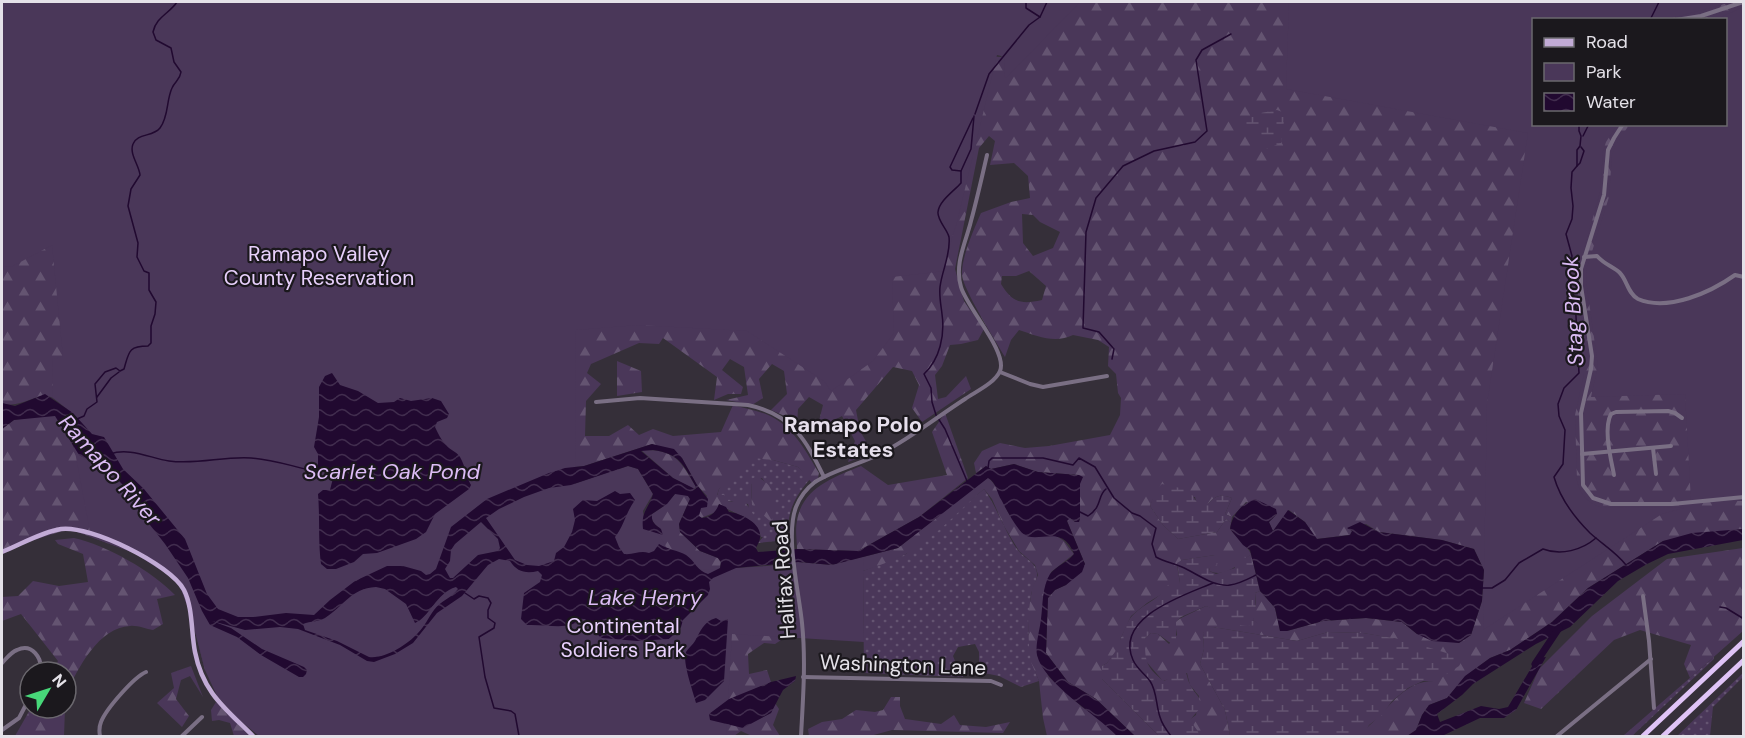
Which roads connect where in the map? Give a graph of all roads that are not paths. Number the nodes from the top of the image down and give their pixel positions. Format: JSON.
{"nodes":[{"id":1,"x":1743,"y":2,"type":"edge"},
{"id":2,"x":1688,"y":18,"type":"edge"},
{"id":3,"x":1622,"y":126,"type":"edge"},
{"id":4,"x":987,"y":155,"type":"dead end"},
{"id":5,"x":1584,"y":257,"type":"junction"},
{"id":6,"x":1743,"y":277,"type":"edge"},
{"id":7,"x":1000,"y":372,"type":"junction"},
{"id":8,"x":1107,"y":376,"type":"dead end"},
{"id":9,"x":596,"y":402,"type":"dead end"},
{"id":10,"x":1682,"y":418,"type":"dead end"},
{"id":11,"x":1671,"y":446,"type":"dead end"},
{"id":12,"x":1653,"y":448,"type":"junction"},
{"id":13,"x":1610,"y":452,"type":"junction"},
{"id":14,"x":1582,"y":454,"type":"junction"},
{"id":15,"x":1656,"y":474,"type":"dead end"},
{"id":16,"x":1614,"y":475,"type":"dead end"},
{"id":17,"x":824,"y":477,"type":"junction"},
{"id":18,"x":1743,"y":497,"type":"edge"},
{"id":19,"x":2,"y":552,"type":"edge"},
{"id":20,"x":1643,"y":596,"type":"dead end"},
{"id":21,"x":1743,"y":641,"type":"edge"},
{"id":22,"x":1651,"y":659,"type":"junction"},
{"id":23,"x":39,"y":660,"type":"edge"},
{"id":24,"x":1743,"y":660,"type":"edge"},
{"id":25,"x":2,"y":663,"type":"edge"},
{"id":26,"x":146,"y":672,"type":"dead end"},
{"id":27,"x":803,"y":677,"type":"junction"},
{"id":28,"x":1001,"y":685,"type":"dead end"},
{"id":29,"x":1654,"y":708,"type":"dead end"},
{"id":30,"x":202,"y":717,"type":"dead end"},
{"id":31,"x":18,"y":719,"type":"edge"},
{"id":32,"x":2,"y":730,"type":"edge"},
{"id":33,"x":100,"y":736,"type":"edge"},
{"id":34,"x":182,"y":736,"type":"edge"},
{"id":35,"x":253,"y":736,"type":"edge"},
{"id":36,"x":801,"y":736,"type":"edge"},
{"id":37,"x":1557,"y":736,"type":"edge"},
{"id":38,"x":1643,"y":736,"type":"edge"},
{"id":39,"x":1663,"y":736,"type":"edge"}],
"edges":[{"from":1,"to":2,"type":"street"},
{"from":3,"to":5,"type":"street"},
{"from":4,"to":7,"type":"street"},
{"from":5,"to":6,"type":"street"},
{"from":5,"to":14,"type":"street"},
{"from":7,"to":8,"type":"street"},
{"from":7,"to":17,"type":"street","name":"Halifax Road"},
{"from":9,"to":17,"type":"street"},
{"from":10,"to":13,"type":"street"},
{"from":11,"to":12,"type":"street"},
{"from":12,"to":13,"type":"street"},
{"from":12,"to":15,"type":"street"},
{"from":13,"to":14,"type":"street"},
{"from":13,"to":16,"type":"street"},
{"from":14,"to":18,"type":"street"},
{"from":17,"to":27,"type":"street","name":"Halifax Road"},
{"from":19,"to":35,"type":"main road"},
{"from":20,"to":22,"type":"street"},
{"from":21,"to":38,"type":"highway"},
{"from":22,"to":29,"type":"street"},
{"from":22,"to":37,"type":"street"},
{"from":23,"to":25,"type":"street"},
{"from":24,"to":39,"type":"highway"},
{"from":26,"to":33,"type":"street"},
{"from":27,"to":28,"type":"street","name":"Washington Lane"},
{"from":27,"to":36,"type":"street","name":"Halifax Road"},
{"from":30,"to":34,"type":"street"},
{"from":31,"to":32,"type":"street"}]}
